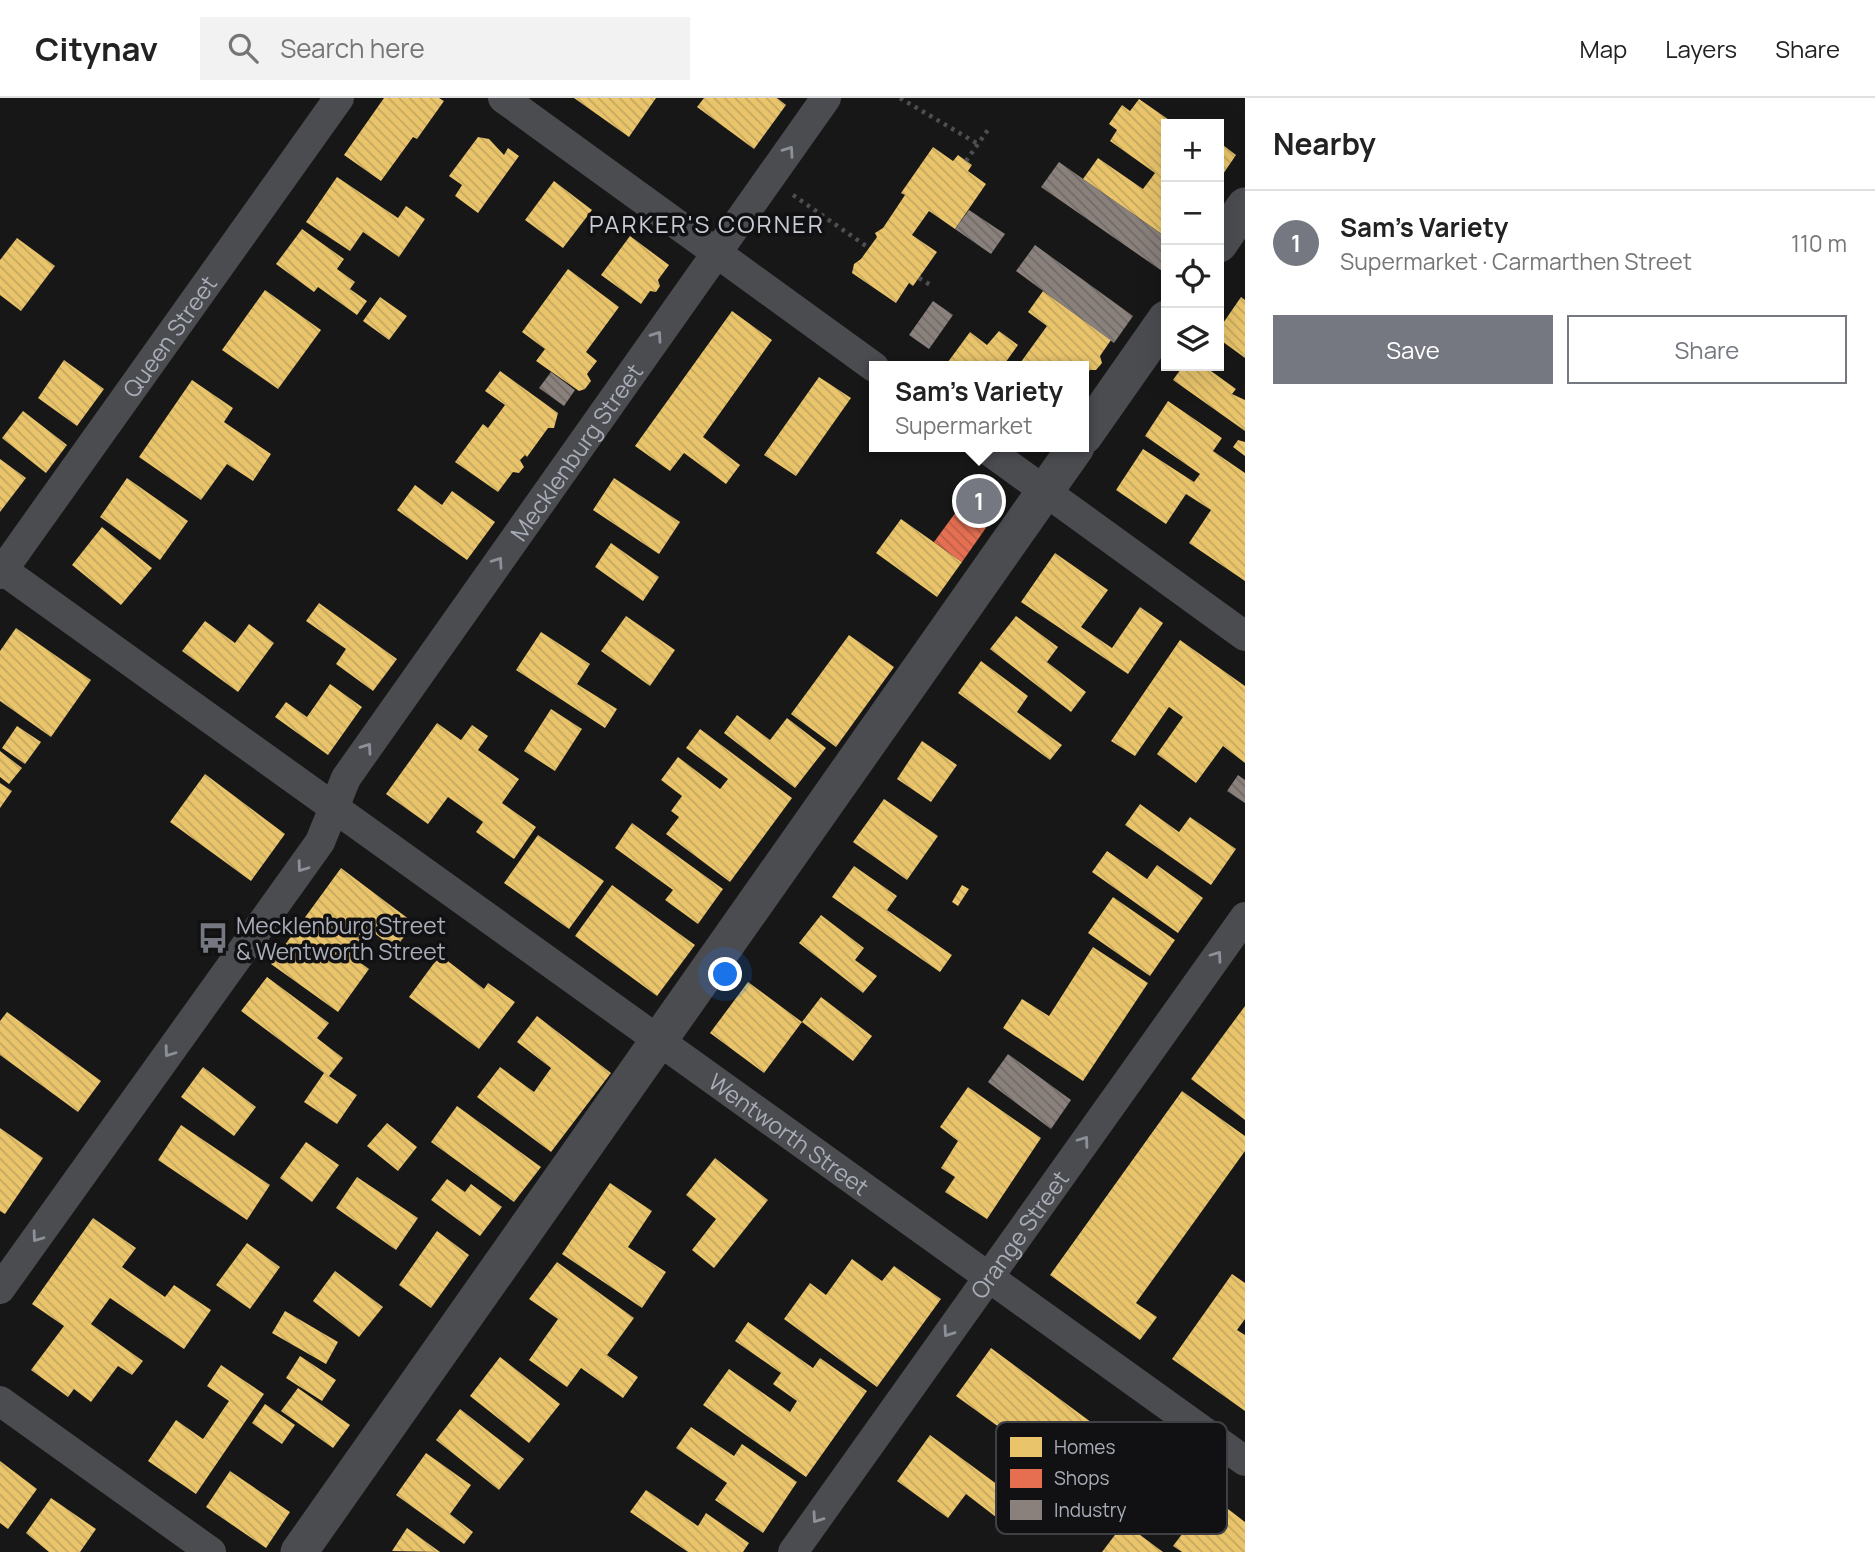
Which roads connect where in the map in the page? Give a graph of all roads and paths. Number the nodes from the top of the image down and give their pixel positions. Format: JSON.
{"nodes":[{"id":1,"x":339,"y":98,"type":"edge"},
{"id":2,"x":503,"y":98,"type":"edge"},
{"id":3,"x":826,"y":98,"type":"edge"},
{"id":4,"x":900,"y":98,"type":"edge"},
{"id":5,"x":990,"y":127,"type":"dead end"},
{"id":6,"x":978,"y":144,"type":"junction"},
{"id":7,"x":966,"y":161,"type":"dead end"},
{"id":8,"x":802,"y":201,"type":"dead end"},
{"id":9,"x":1245,"y":206,"type":"edge"},
{"id":10,"x":1224,"y":237,"type":"edge"},
{"id":11,"x":869,"y":248,"type":"dead end"},
{"id":12,"x":716,"y":253,"type":"junction"},
{"id":13,"x":919,"y":278,"type":"dead end"},
{"id":14,"x":932,"y":286,"type":"dead end"},
{"id":15,"x":1161,"y":326,"type":"edge"},
{"id":16,"x":869,"y":363,"type":"edge"},
{"id":17,"x":1089,"y":429,"type":"edge"},
{"id":18,"x":991,"y":452,"type":"edge"},
{"id":19,"x":1072,"y":452,"type":"edge"},
{"id":20,"x":1045,"y":491,"type":"junction"},
{"id":21,"x":1,"y":570,"type":"edge"},
{"id":22,"x":1245,"y":636,"type":"edge"},
{"id":23,"x":334,"y":808,"type":"junction"},
{"id":24,"x":1245,"y":917,"type":"edge"},
{"id":25,"x":659,"y":1041,"type":"junction"},
{"id":26,"x":987,"y":1276,"type":"junction"},
{"id":27,"x":0,"y":1289,"type":"edge"},
{"id":28,"x":0,"y":1401,"type":"edge"},
{"id":29,"x":1191,"y":1422,"type":"edge"},
{"id":30,"x":1227,"y":1448,"type":"edge"},
{"id":31,"x":1245,"y":1461,"type":"edge"},
{"id":32,"x":211,"y":1552,"type":"edge"},
{"id":33,"x":299,"y":1552,"type":"edge"},
{"id":34,"x":793,"y":1552,"type":"edge"}],
"edges":[{"from":1,"to":21,"type":"street","name":"Queen Street"},
{"from":2,"to":12,"type":"street"},
{"from":12,"to":3,"type":"street","name":"Mecklenburg Street","one_way":true},
{"from":4,"to":6,"type":"path"},
{"from":5,"to":6,"type":"path"},
{"from":6,"to":7,"type":"path"},
{"from":8,"to":11,"type":"path"},
{"from":9,"to":10,"type":"street"},
{"from":12,"to":16,"type":"street"},
{"from":23,"to":12,"type":"street","name":"Mecklenburg Street","one_way":true},
{"from":13,"to":14,"type":"path"},
{"from":15,"to":17,"type":"street"},
{"from":18,"to":20,"type":"street"},
{"from":19,"to":20,"type":"street"},
{"from":20,"to":22,"type":"street"},
{"from":20,"to":25,"type":"street"},
{"from":21,"to":23,"type":"street","name":"Wentworth Street"},
{"from":23,"to":25,"type":"street","name":"Wentworth Street"},
{"from":23,"to":27,"type":"street","name":"Mecklenburg Street","one_way":true},
{"from":26,"to":24,"type":"street","name":"Orange Street","one_way":true},
{"from":25,"to":26,"type":"street","name":"Wentworth Street"},
{"from":25,"to":33,"type":"street"},
{"from":26,"to":29,"type":"street","name":"Wentworth Street"},
{"from":26,"to":34,"type":"street","name":"Orange Street","one_way":true},
{"from":28,"to":32,"type":"street"},
{"from":30,"to":31,"type":"street","name":"Wentworth Street"}]}
